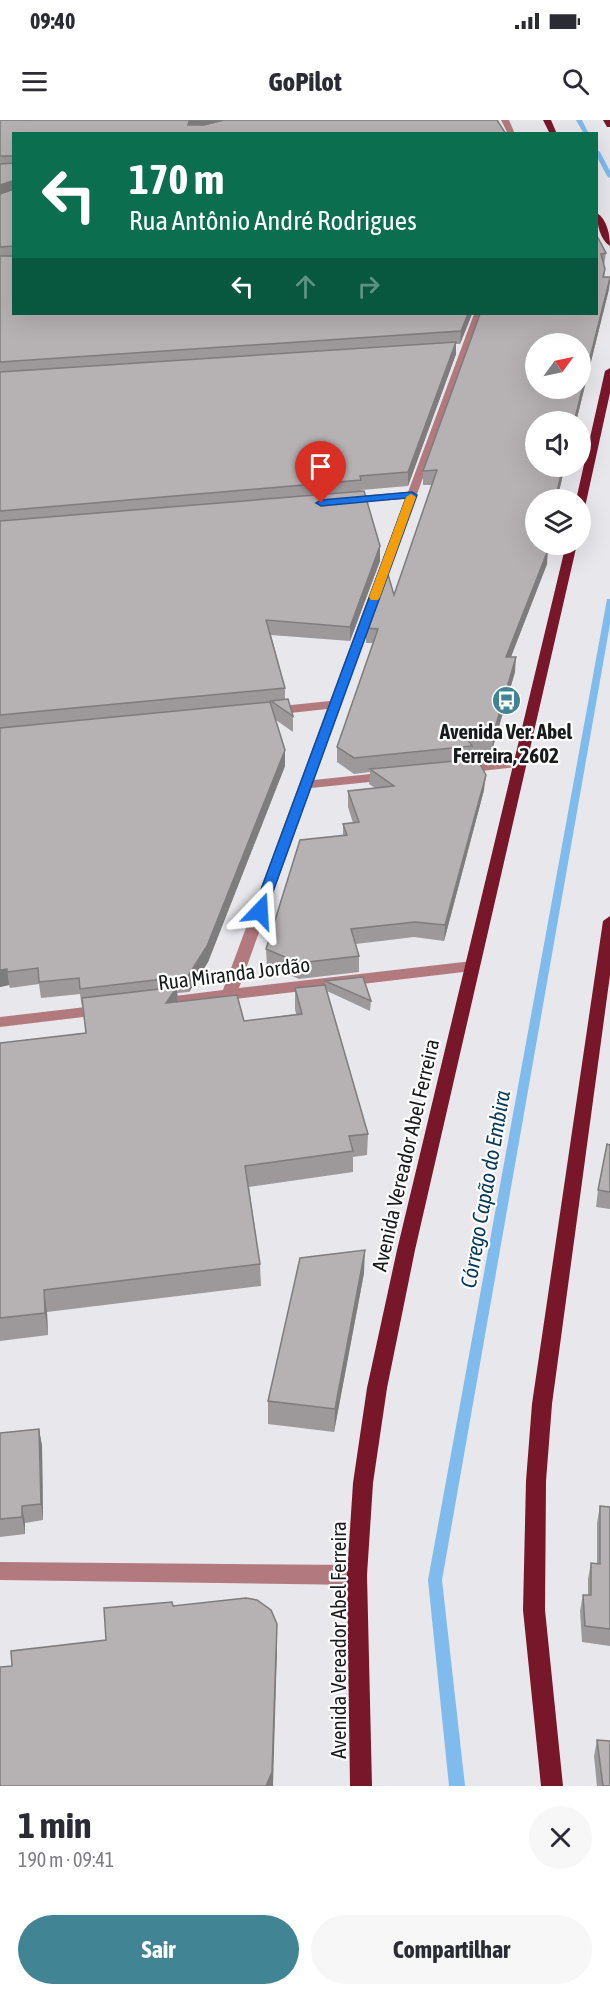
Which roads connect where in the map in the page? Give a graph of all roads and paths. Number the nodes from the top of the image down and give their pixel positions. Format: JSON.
{"nodes":[{"id":1,"x":607,"y":120,"type":"edge"},
{"id":2,"x":610,"y":125,"type":"edge"},
{"id":3,"x":598,"y":216,"type":"edge"},
{"id":4,"x":610,"y":244,"type":"edge"},
{"id":5,"x":477,"y":315,"type":"edge"},
{"id":6,"x":610,"y":371,"type":"edge"},
{"id":7,"x":584,"y":489,"type":"edge"},
{"id":8,"x":412,"y":495,"type":"junction"},
{"id":9,"x":330,"y":502,"type":"edge"},
{"id":10,"x":569,"y":555,"type":"edge"},
{"id":11,"x":335,"y":704,"type":"junction"},
{"id":12,"x":254,"y":712,"type":"edge"},
{"id":13,"x":520,"y":763,"type":"junction"},
{"id":14,"x":449,"y":770,"type":"edge"},
{"id":15,"x":401,"y":775,"type":"edge"},
{"id":16,"x":306,"y":785,"type":"junction"},
{"id":17,"x":610,"y":921,"type":"edge"},
{"id":18,"x":472,"y":966,"type":"junction"},
{"id":19,"x":229,"y":995,"type":"junction"},
{"id":20,"x":149,"y":1005,"type":"edge"},
{"id":21,"x":114,"y":1008,"type":"edge"},
{"id":22,"x":0,"y":1022,"type":"edge"},
{"id":23,"x":0,"y":1571,"type":"edge"},
{"id":24,"x":357,"y":1575,"type":"junction"},
{"id":25,"x":361,"y":1786,"type":"edge"},
{"id":26,"x":552,"y":1786,"type":"edge"}],
"edges":[{"from":1,"to":2,"type":"main road"},
{"from":3,"to":4,"type":"main road"},
{"from":5,"to":8,"type":"street"},
{"from":6,"to":7,"type":"main road"},
{"from":8,"to":9,"type":"street"},
{"from":8,"to":11,"type":"street"},
{"from":10,"to":13,"type":"main road","name":"Avenida Vereador Abel Ferreira"},
{"from":11,"to":12,"type":"street"},
{"from":11,"to":16,"type":"street"},
{"from":13,"to":14,"type":"street"},
{"from":13,"to":18,"type":"main road","name":"Avenida Vereador Abel Ferreira"},
{"from":15,"to":16,"type":"street"},
{"from":16,"to":19,"type":"street"},
{"from":17,"to":26,"type":"main road"},
{"from":18,"to":19,"type":"street","name":"Rua Miranda Jordão"},
{"from":18,"to":24,"type":"main road","name":"Avenida Vereador Abel Ferreira"},
{"from":19,"to":20,"type":"street","name":"Rua Miranda Jordão"},
{"from":21,"to":22,"type":"street"},
{"from":23,"to":24,"type":"street"},
{"from":24,"to":25,"type":"main road","name":"Avenida Vereador Abel Ferreira"}]}
